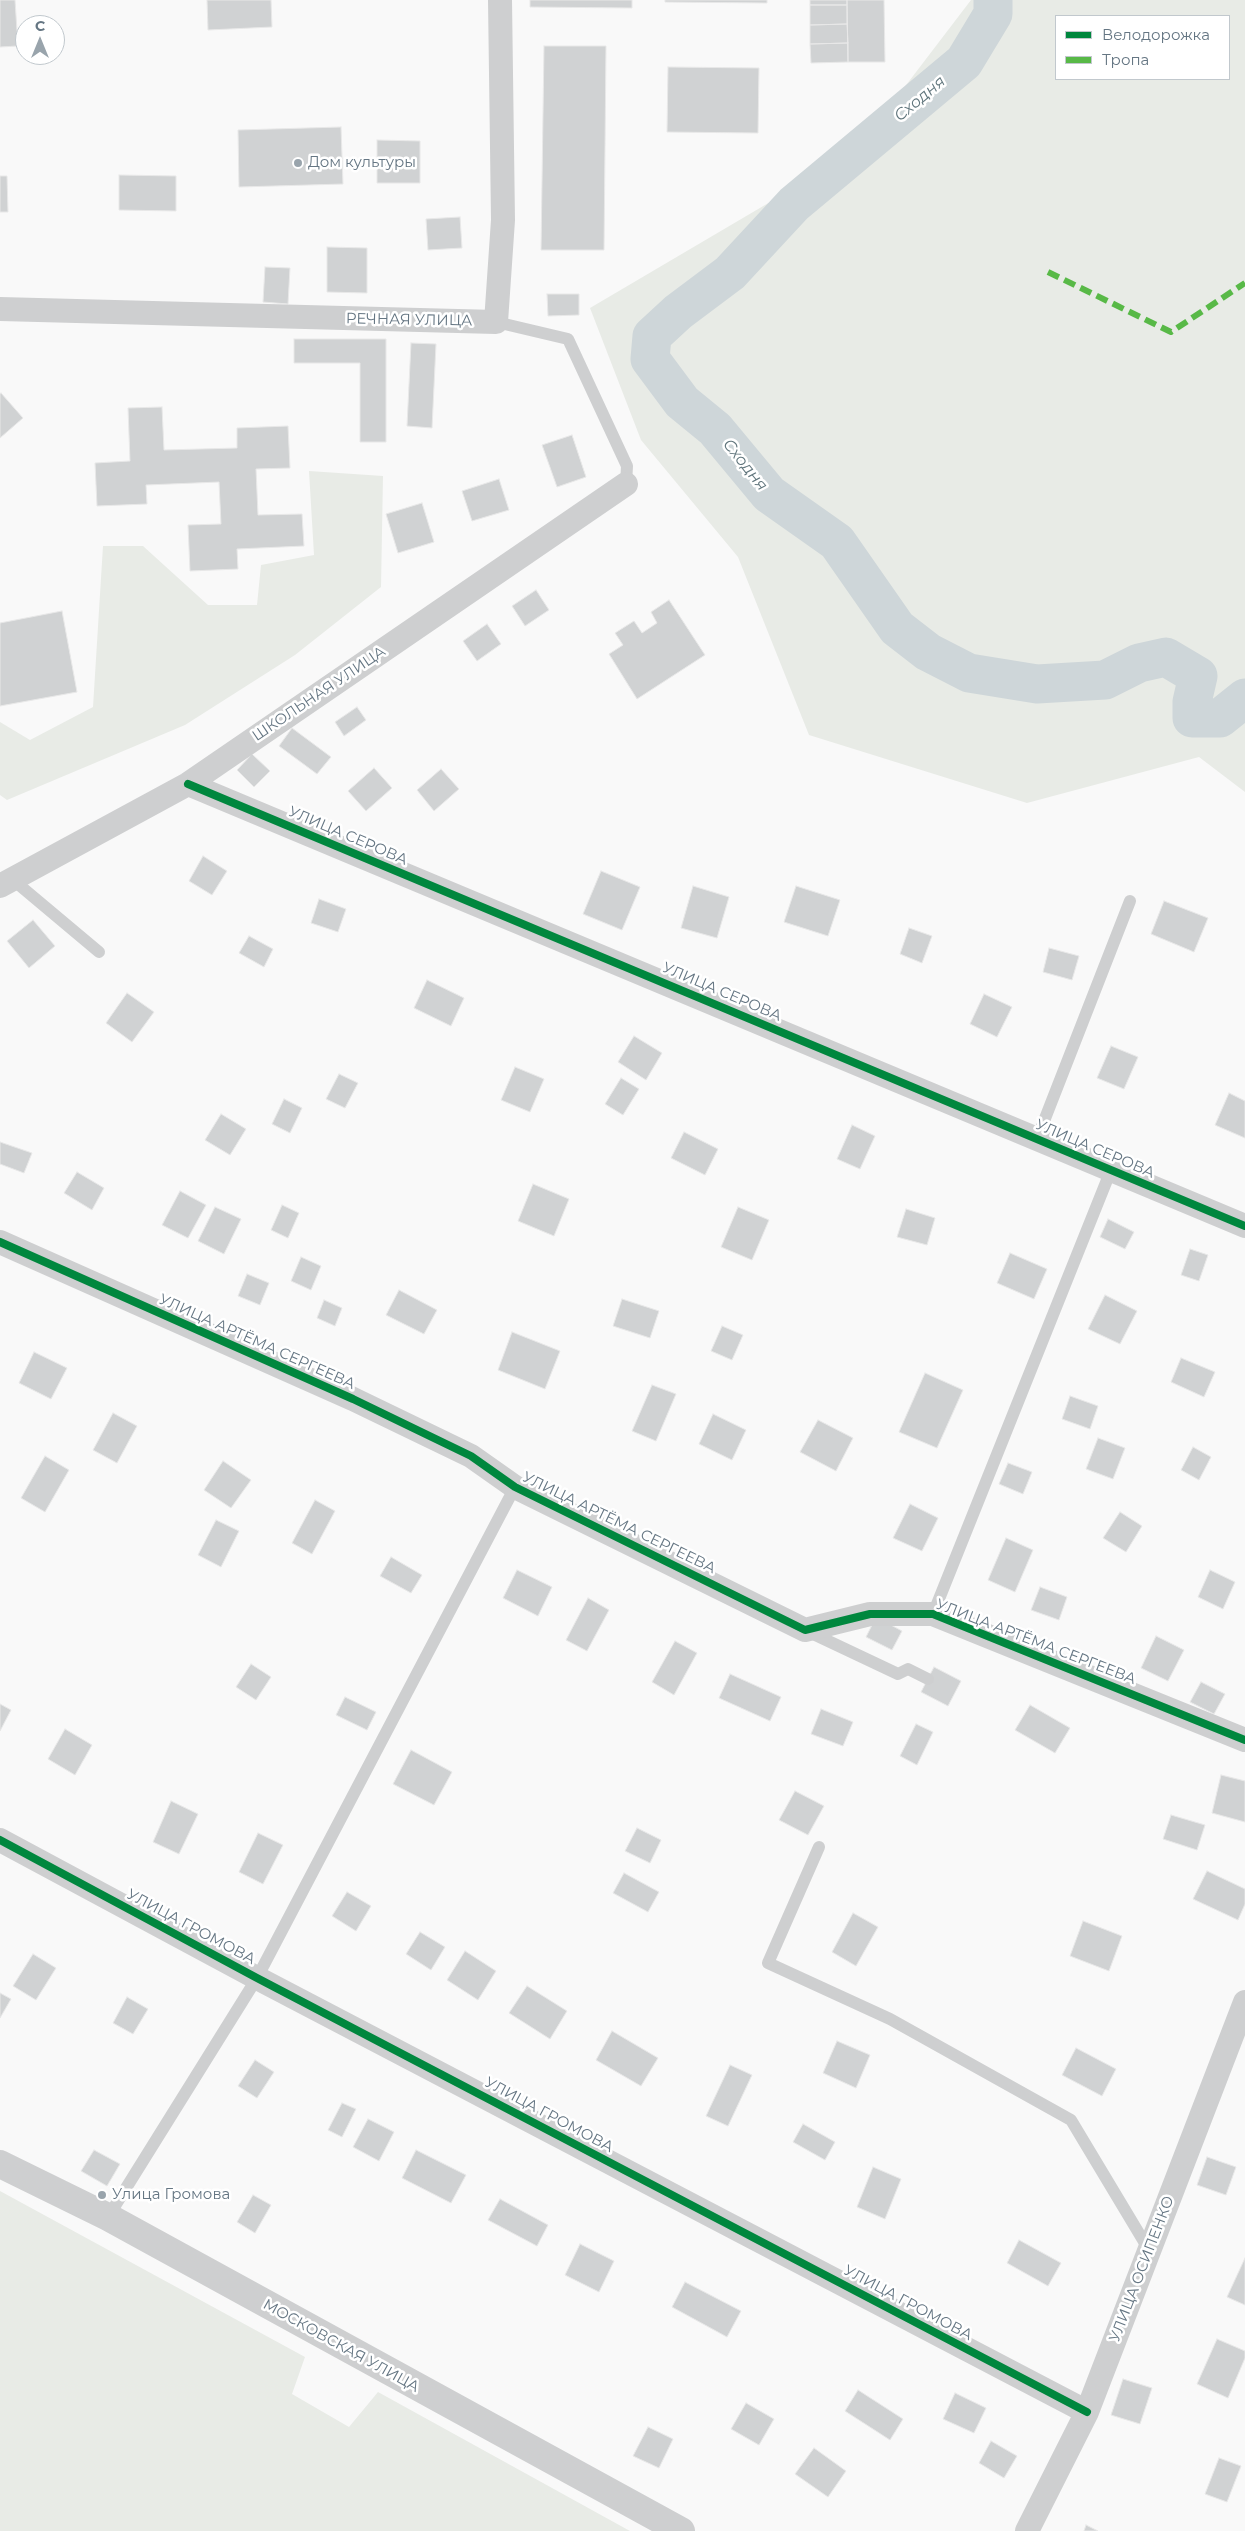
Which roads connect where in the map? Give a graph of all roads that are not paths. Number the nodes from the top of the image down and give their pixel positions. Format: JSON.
{"nodes":[{"id":1,"x":500,"y":0,"type":"edge"},
{"id":2,"x":0,"y":310,"type":"edge"},
{"id":3,"x":496,"y":322,"type":"junction"},
{"id":4,"x":626,"y":484,"type":"joint"},
{"id":5,"x":188,"y":784,"type":"junction"},
{"id":6,"x":6,"y":882,"type":"edge"},
{"id":7,"x":1130,"y":901,"type":"dead end"},
{"id":8,"x":99,"y":952,"type":"dead end"},
{"id":9,"x":1037,"y":1139,"type":"junction"},
{"id":10,"x":1111,"y":1170,"type":"junction"},
{"id":11,"x":1245,"y":1226,"type":"edge"},
{"id":12,"x":0,"y":1242,"type":"edge"},
{"id":13,"x":515,"y":1487,"type":"junction"},
{"id":14,"x":933,"y":1614,"type":"junction"},
{"id":15,"x":805,"y":1630,"type":"junction"},
{"id":16,"x":928,"y":1679,"type":"dead end"},
{"id":17,"x":1245,"y":1740,"type":"edge"},
{"id":18,"x":0,"y":1840,"type":"edge"},
{"id":19,"x":820,"y":1847,"type":"dead end"},
{"id":20,"x":257,"y":1978,"type":"junction"},
{"id":21,"x":1245,"y":2002,"type":"edge"},
{"id":22,"x":0,"y":2164,"type":"edge"},
{"id":23,"x":108,"y":2217,"type":"junction"},
{"id":24,"x":1150,"y":2250,"type":"junction"},
{"id":25,"x":1087,"y":2412,"type":"junction"},
{"id":26,"x":681,"y":2531,"type":"edge"},
{"id":27,"x":1027,"y":2531,"type":"edge"}],
"edges":[{"from":1,"to":3,"type":"street"},
{"from":2,"to":3,"type":"street","name":"РЕЧНАЯ УЛИЦА"},
{"from":3,"to":4,"type":"lane"},
{"from":4,"to":5,"type":"street","name":"ШКОЛЬНАЯ УЛИЦА"},
{"from":5,"to":6,"type":"street","name":"ШКОЛЬНАЯ УЛИЦА"},
{"from":5,"to":9,"type":"street","name":"УЛИЦА СЕРОВА"},
{"from":6,"to":8,"type":"lane"},
{"from":7,"to":9,"type":"lane"},
{"from":9,"to":10,"type":"street","name":"УЛИЦА СЕРОВА"},
{"from":10,"to":11,"type":"street","name":"УЛИЦА СЕРОВА"},
{"from":10,"to":14,"type":"lane"},
{"from":12,"to":13,"type":"street","name":"УЛИЦА АРТЁМА СЕРГЕЕВА"},
{"from":13,"to":15,"type":"street","name":"УЛИЦА АРТЁМА СЕРГЕЕВА"},
{"from":13,"to":20,"type":"lane"},
{"from":14,"to":15,"type":"street","name":"УЛИЦА АРТЁМА СЕРГЕЕВА"},
{"from":14,"to":17,"type":"street","name":"УЛИЦА АРТЁМА СЕРГЕЕВА"},
{"from":15,"to":16,"type":"lane"},
{"from":18,"to":20,"type":"street","name":"УЛИЦА ГРОМОВА"},
{"from":19,"to":24,"type":"lane"},
{"from":20,"to":23,"type":"lane"},
{"from":20,"to":25,"type":"street","name":"УЛИЦА ГРОМОВА"},
{"from":21,"to":24,"type":"street","name":"УЛИЦА ОСИПЕНКО"},
{"from":22,"to":23,"type":"street","name":"МОСКОВСКАЯ УЛИЦА"},
{"from":23,"to":26,"type":"street","name":"МОСКОВСКАЯ УЛИЦА"},
{"from":24,"to":25,"type":"street","name":"УЛИЦА ОСИПЕНКО"},
{"from":25,"to":27,"type":"street","name":"УЛИЦА ОСИПЕНКО"}]}
